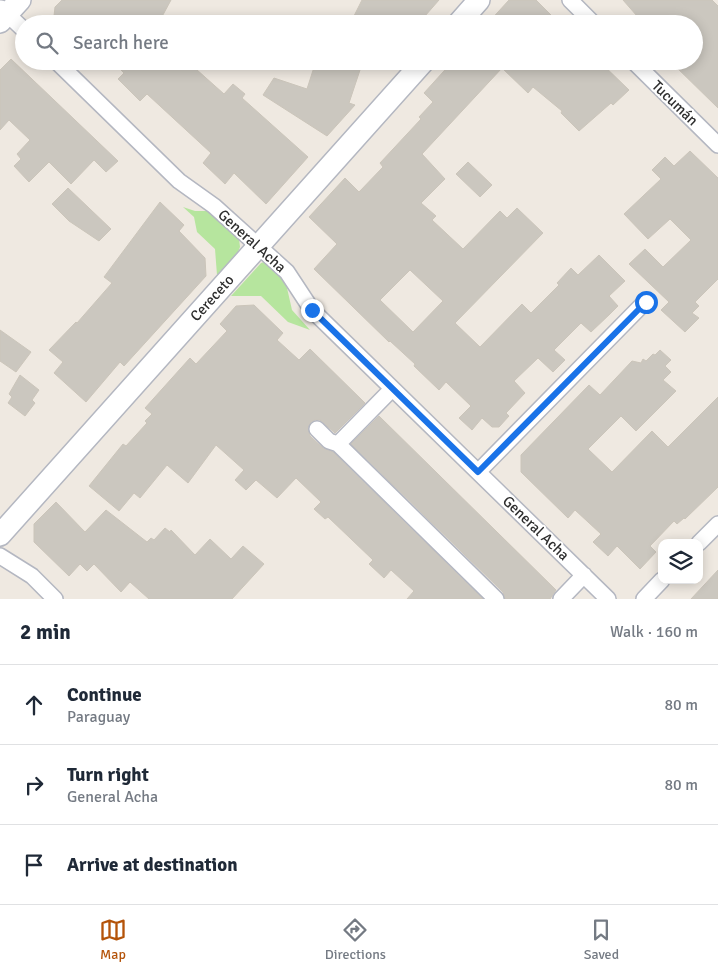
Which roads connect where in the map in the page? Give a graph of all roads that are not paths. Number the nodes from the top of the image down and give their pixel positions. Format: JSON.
{"nodes":[{"id":1,"x":479,"y":0,"type":"edge"},
{"id":2,"x":570,"y":0,"type":"edge"},
{"id":3,"x":466,"y":15,"type":"edge"},
{"id":4,"x":585,"y":15,"type":"edge"},
{"id":5,"x":65,"y":70,"type":"edge"},
{"id":6,"x":416,"y":70,"type":"edge"},
{"id":7,"x":642,"y":70,"type":"edge"},
{"id":8,"x":718,"y":145,"type":"edge"},
{"id":9,"x":259,"y":246,"type":"junction"},
{"id":10,"x":646,"y":302,"type":"dead end"},
{"id":11,"x":392,"y":389,"type":"junction"},
{"id":12,"x":317,"y":429,"type":"dead end"},
{"id":13,"x":338,"y":444,"type":"junction"},
{"id":14,"x":478,"y":472,"type":"junction"},
{"id":15,"x":718,"y":524,"type":"edge"},
{"id":16,"x":0,"y":535,"type":"edge"},
{"id":17,"x":703,"y":539,"type":"edge"},
{"id":18,"x":0,"y":556,"type":"edge"},
{"id":19,"x":584,"y":575,"type":"junction"},
{"id":20,"x":658,"y":584,"type":"edge"},
{"id":21,"x":56,"y":599,"type":"edge"},
{"id":22,"x":496,"y":599,"type":"edge"},
{"id":23,"x":561,"y":599,"type":"edge"},
{"id":24,"x":608,"y":599,"type":"edge"},
{"id":25,"x":644,"y":599,"type":"edge"}],
"edges":[{"from":1,"to":3,"type":"main road"},
{"from":2,"to":4,"type":"street"},
{"from":5,"to":9,"type":"street","name":"General Acha"},
{"from":6,"to":9,"type":"main road","name":"Cereceto"},
{"from":7,"to":8,"type":"street","name":"Tucumán"},
{"from":9,"to":11,"type":"street","name":"General Acha"},
{"from":9,"to":16,"type":"main road","name":"Cereceto"},
{"from":10,"to":14,"type":"street"},
{"from":11,"to":13,"type":"street"},
{"from":11,"to":14,"type":"street","name":"General Acha"},
{"from":12,"to":13,"type":"street"},
{"from":13,"to":22,"type":"street"},
{"from":14,"to":19,"type":"street","name":"General Acha"},
{"from":15,"to":17,"type":"street"},
{"from":18,"to":21,"type":"street"},
{"from":19,"to":23,"type":"street"},
{"from":19,"to":24,"type":"street","name":"General Acha"},
{"from":20,"to":25,"type":"street"}]}
